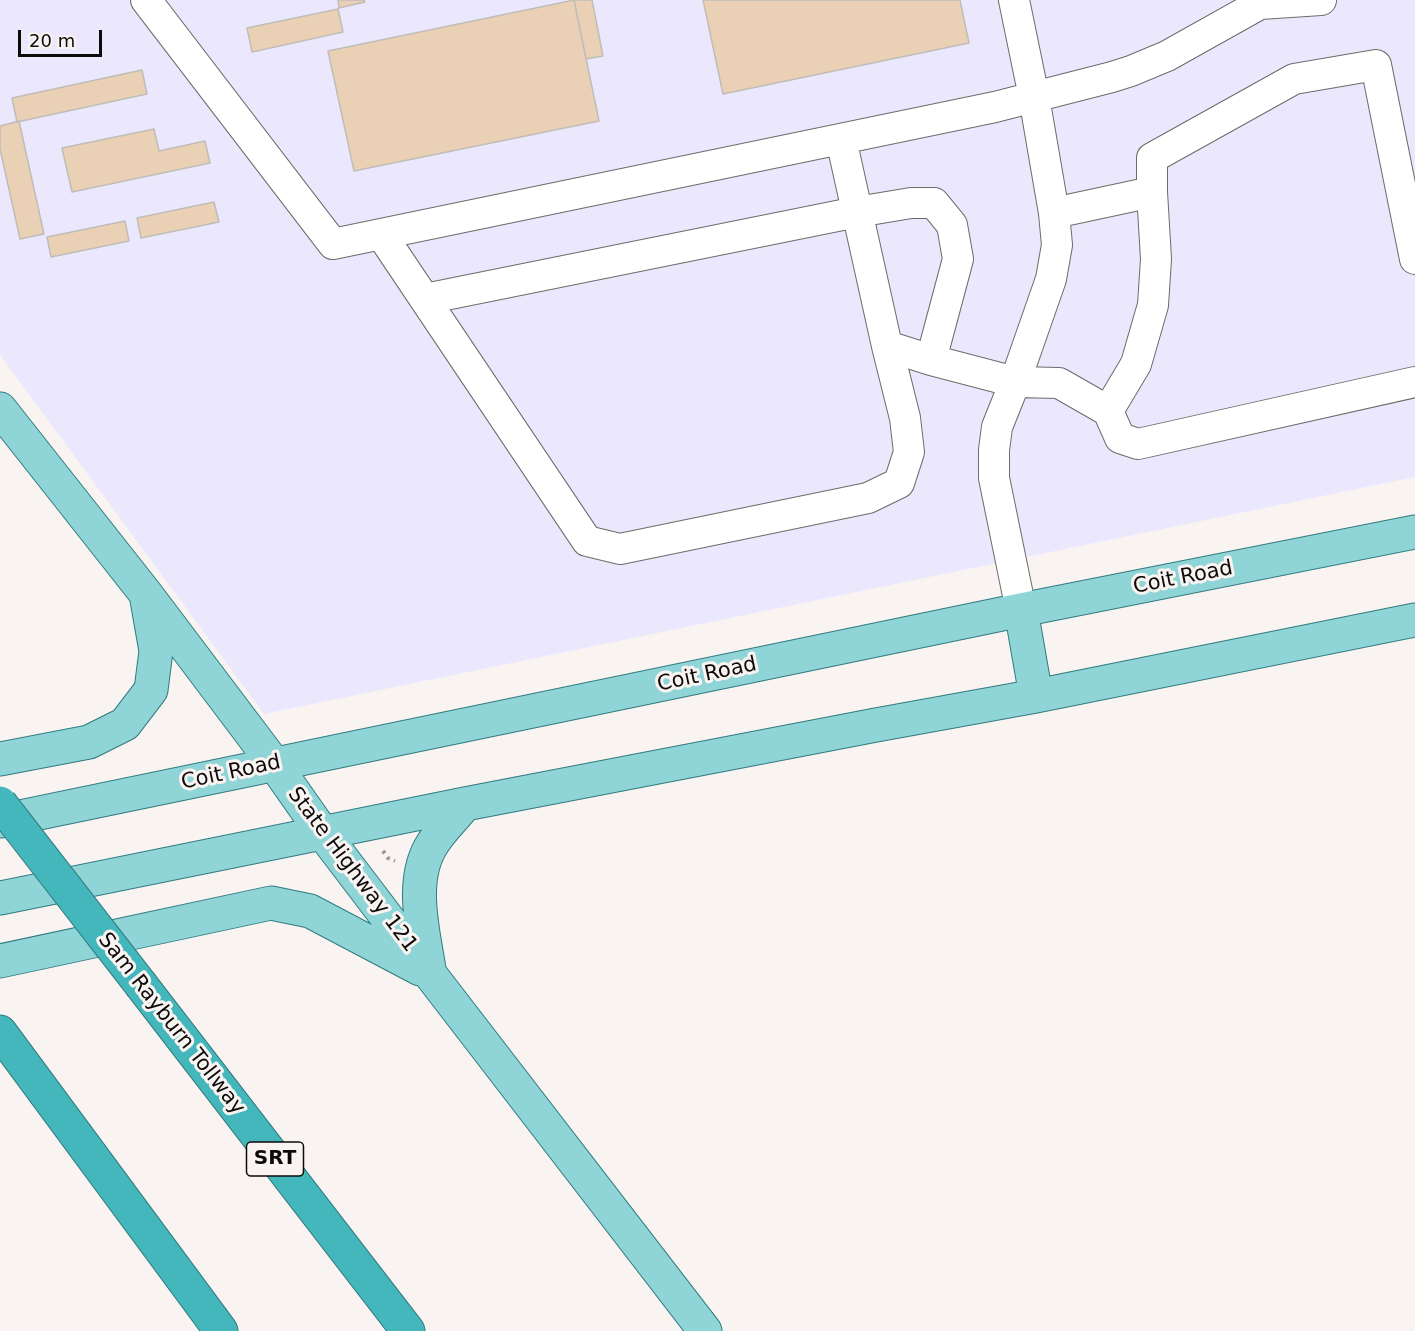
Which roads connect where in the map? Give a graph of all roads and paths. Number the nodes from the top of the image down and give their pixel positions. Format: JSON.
{"nodes":[{"id":1,"x":146,"y":0,"type":"edge"},
{"id":2,"x":1014,"y":0,"type":"edge"},
{"id":3,"x":1321,"y":0,"type":"edge"},
{"id":4,"x":1262,"y":2,"type":"edge"},
{"id":5,"x":1034,"y":97,"type":"junction"},
{"id":6,"x":841,"y":139,"type":"junction"},
{"id":7,"x":1152,"y":192,"type":"junction"},
{"id":8,"x":857,"y":212,"type":"junction"},
{"id":9,"x":1054,"y":213,"type":"junction"},
{"id":10,"x":381,"y":234,"type":"junction"},
{"id":11,"x":1415,"y":259,"type":"edge"},
{"id":12,"x":425,"y":299,"type":"junction"},
{"id":13,"x":887,"y":346,"type":"junction"},
{"id":14,"x":931,"y":360,"type":"junction"},
{"id":15,"x":1016,"y":382,"type":"junction"},
{"id":16,"x":1415,"y":382,"type":"edge"},
{"id":17,"x":0,"y":410,"type":"edge"},
{"id":18,"x":1108,"y":411,"type":"junction"},
{"id":19,"x":1415,"y":532,"type":"edge"},
{"id":20,"x":146,"y":594,"type":"junction"},
{"id":21,"x":1021,"y":610,"type":"junction"},
{"id":22,"x":1415,"y":620,"type":"edge"},
{"id":23,"x":1036,"y":696,"type":"junction"},
{"id":24,"x":0,"y":759,"type":"edge"},
{"id":25,"x":275,"y":765,"type":"junction"},
{"id":26,"x":0,"y":803,"type":"edge"},
{"id":27,"x":465,"y":804,"type":"junction"},
{"id":28,"x":0,"y":821,"type":"edge"},
{"id":29,"x":322,"y":832,"type":"junction"},
{"id":30,"x":0,"y":898,"type":"edge"},
{"id":31,"x":0,"y":961,"type":"edge"},
{"id":32,"x":430,"y":974,"type":"junction"},
{"id":33,"x":0,"y":1032,"type":"edge"},
{"id":34,"x":221,"y":1331,"type":"edge"},
{"id":35,"x":408,"y":1331,"type":"edge"},
{"id":36,"x":705,"y":1331,"type":"edge"}],
"edges":[{"from":1,"to":10,"type":"lane"},
{"from":2,"to":5,"type":"lane"},
{"from":3,"to":4,"type":"lane"},
{"from":4,"to":5,"type":"lane"},
{"from":5,"to":6,"type":"lane"},
{"from":5,"to":9,"type":"lane"},
{"from":6,"to":8,"type":"lane"},
{"from":6,"to":10,"type":"lane"},
{"from":7,"to":9,"type":"lane"},
{"from":7,"to":11,"type":"lane"},
{"from":7,"to":18,"type":"lane"},
{"from":8,"to":12,"type":"lane"},
{"from":8,"to":13,"type":"lane"},
{"from":8,"to":14,"type":"lane"},
{"from":9,"to":15,"type":"lane"},
{"from":10,"to":12,"type":"lane"},
{"from":12,"to":13,"type":"lane"},
{"from":13,"to":14,"type":"lane"},
{"from":14,"to":15,"type":"lane"},
{"from":15,"to":18,"type":"lane"},
{"from":15,"to":21,"type":"lane"},
{"from":16,"to":18,"type":"lane"},
{"from":17,"to":20,"type":"main road","name":"State Highway 121"},
{"from":19,"to":21,"type":"main road","name":"Coit Road"},
{"from":20,"to":24,"type":"main road"},
{"from":20,"to":25,"type":"main road","name":"State Highway 121"},
{"from":21,"to":23,"type":"main road"},
{"from":21,"to":25,"type":"main road","name":"Coit Road"},
{"from":22,"to":23,"type":"main road"},
{"from":23,"to":27,"type":"main road"},
{"from":25,"to":28,"type":"main road","name":"Coit Road"},
{"from":25,"to":29,"type":"main road","name":"State Highway 121"},
{"from":26,"to":35,"type":"highway","name":"Sam Rayburn Tollway","number":"SRT","bridge":true},
{"from":27,"to":29,"type":"main road"},
{"from":27,"to":32,"type":"main road"},
{"from":29,"to":30,"type":"main road"},
{"from":29,"to":32,"type":"main road","name":"State Highway 121"},
{"from":31,"to":32,"type":"main road"},
{"from":32,"to":36,"type":"main road","name":"State Highway 121"},
{"from":33,"to":34,"type":"highway"}]}
